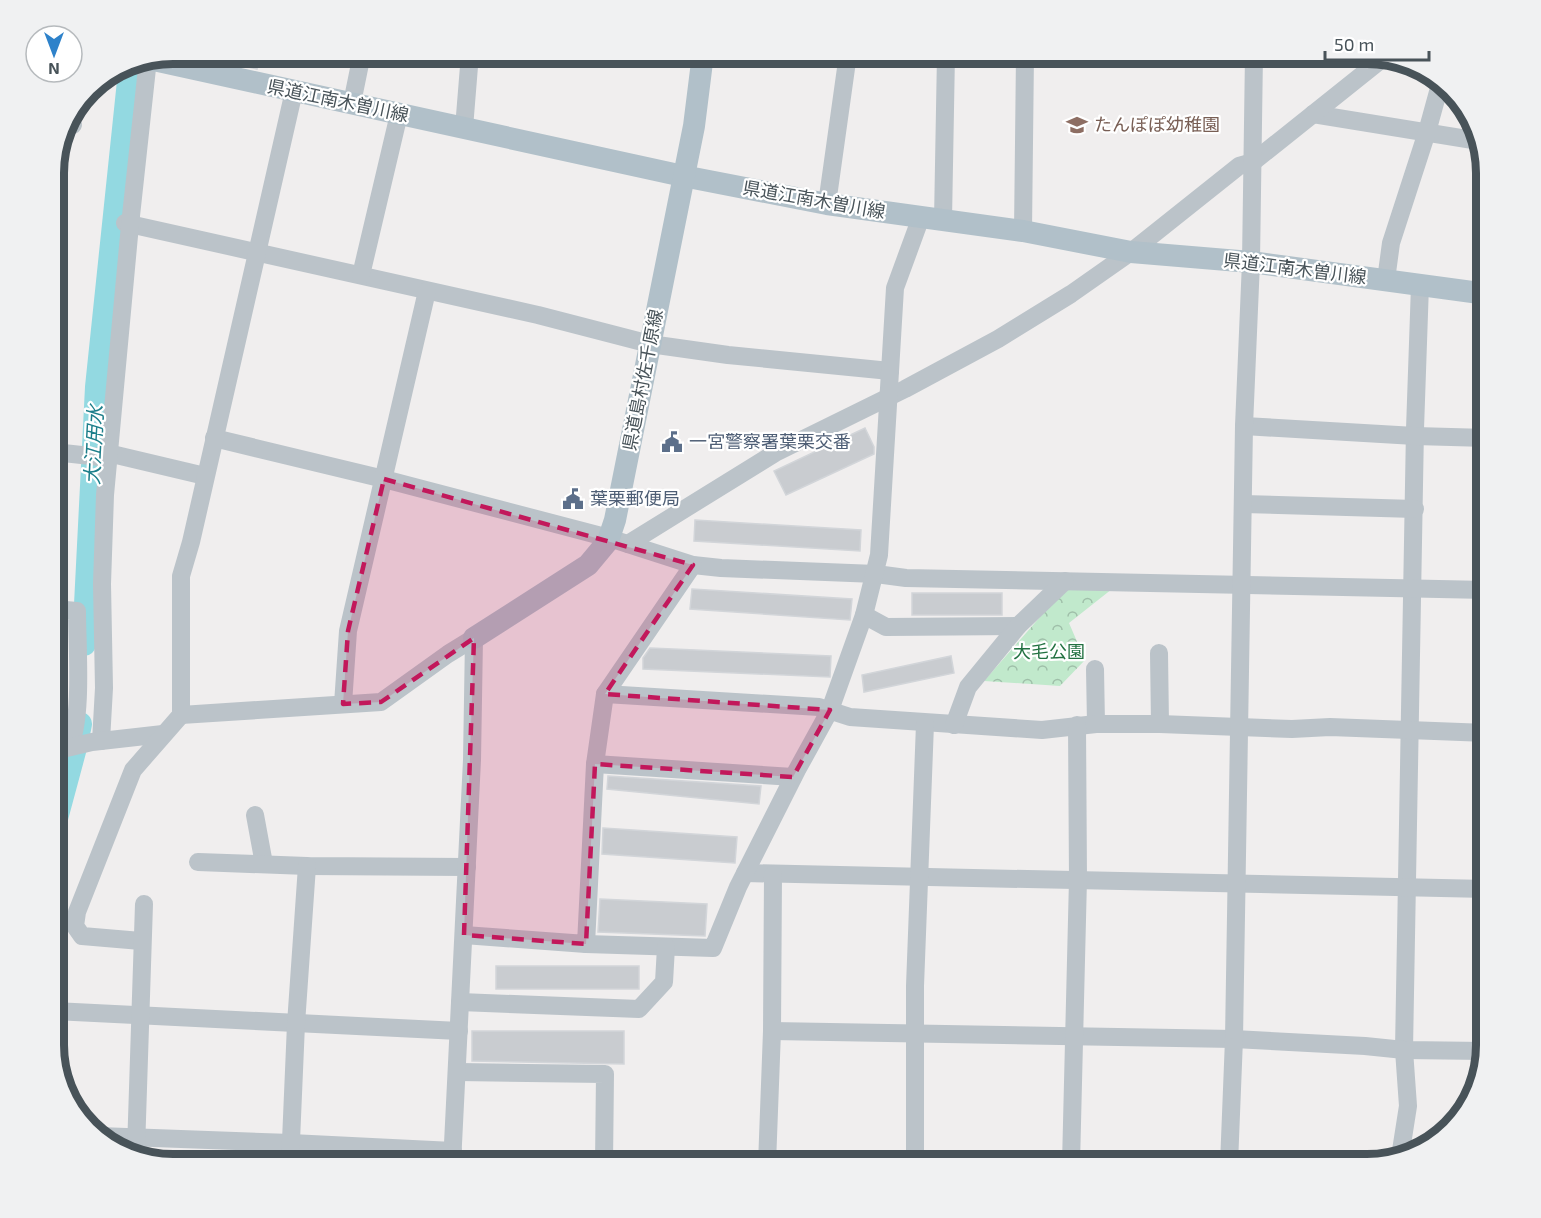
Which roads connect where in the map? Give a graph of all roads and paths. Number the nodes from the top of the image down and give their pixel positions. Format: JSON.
{"nodes":[{"id":1,"x":172,"y":64,"type":"edge"},
{"id":2,"x":360,"y":64,"type":"edge"},
{"id":3,"x":469,"y":64,"type":"edge"},
{"id":4,"x":702,"y":64,"type":"edge"},
{"id":5,"x":847,"y":64,"type":"edge"},
{"id":6,"x":945,"y":64,"type":"edge"},
{"id":7,"x":1025,"y":64,"type":"edge"},
{"id":8,"x":1254,"y":64,"type":"edge"},
{"id":9,"x":1375,"y":65,"type":"edge"},
{"id":10,"x":148,"y":68,"type":"edge"},
{"id":11,"x":294,"y":91,"type":"junction"},
{"id":12,"x":1438,"y":91,"type":"edge"},
{"id":13,"x":352,"y":103,"type":"junction"},
{"id":14,"x":399,"y":114,"type":"junction"},
{"id":15,"x":1313,"y":114,"type":"junction"},
{"id":16,"x":464,"y":128,"type":"junction"},
{"id":17,"x":1427,"y":132,"type":"junction"},
{"id":18,"x":1471,"y":140,"type":"edge"},
{"id":19,"x":1253,"y":162,"type":"junction"},
{"id":20,"x":683,"y":176,"type":"junction"},
{"id":21,"x":827,"y":204,"type":"junction"},
{"id":22,"x":932,"y":219,"type":"junction"},
{"id":23,"x":128,"y":224,"type":"junction"},
{"id":24,"x":1023,"y":231,"type":"junction"},
{"id":25,"x":257,"y":252,"type":"junction"},
{"id":26,"x":1131,"y":252,"type":"junction"},
{"id":27,"x":1251,"y":262,"type":"junction"},
{"id":28,"x":361,"y":275,"type":"junction"},
{"id":29,"x":1386,"y":280,"type":"junction"},
{"id":30,"x":1420,"y":285,"type":"junction"},
{"id":31,"x":427,"y":291,"type":"junction"},
{"id":32,"x":1476,"y":293,"type":"edge"},
{"id":33,"x":650,"y":344,"type":"junction"},
{"id":34,"x":890,"y":371,"type":"junction"},
{"id":35,"x":888,"y":398,"type":"junction"},
{"id":36,"x":1244,"y":426,"type":"junction"},
{"id":37,"x":1415,"y":436,"type":"junction"},
{"id":38,"x":214,"y":438,"type":"junction"},
{"id":39,"x":1476,"y":438,"type":"edge"},
{"id":40,"x":65,"y":453,"type":"edge"},
{"id":41,"x":98,"y":455,"type":"junction"},
{"id":42,"x":205,"y":476,"type":"junction"},
{"id":43,"x":384,"y":479,"type":"junction"},
{"id":44,"x":1243,"y":504,"type":"junction"},
{"id":45,"x":1415,"y":509,"type":"junction"},
{"id":46,"x":618,"y":541,"type":"junction"},
{"id":47,"x":693,"y":565,"type":"junction"},
{"id":48,"x":876,"y":574,"type":"junction"},
{"id":49,"x":1065,"y":580,"type":"junction"},
{"id":50,"x":1241,"y":584,"type":"junction"},
{"id":51,"x":1413,"y":589,"type":"junction"},
{"id":52,"x":1476,"y":590,"type":"edge"},
{"id":53,"x":65,"y":610,"type":"edge"},
{"id":54,"x":864,"y":615,"type":"junction"},
{"id":55,"x":1018,"y":626,"type":"junction"},
{"id":56,"x":474,"y":638,"type":"junction"},
{"id":57,"x":1159,"y":653,"type":"dead end"},
{"id":58,"x":1095,"y":669,"type":"dead end"},
{"id":59,"x":605,"y":694,"type":"junction"},
{"id":60,"x":343,"y":704,"type":"junction"},
{"id":61,"x":830,"y":710,"type":"junction"},
{"id":62,"x":182,"y":715,"type":"junction"},
{"id":63,"x":925,"y":723,"type":"junction"},
{"id":64,"x":1096,"y":724,"type":"junction"},
{"id":65,"x":1160,"y":724,"type":"junction"},
{"id":66,"x":954,"y":725,"type":"junction"},
{"id":67,"x":1077,"y":725,"type":"junction"},
{"id":68,"x":1240,"y":727,"type":"junction"},
{"id":69,"x":1409,"y":730,"type":"junction"},
{"id":70,"x":1476,"y":733,"type":"edge"},
{"id":71,"x":163,"y":734,"type":"junction"},
{"id":72,"x":96,"y":742,"type":"junction"},
{"id":73,"x":66,"y":748,"type":"edge"},
{"id":74,"x":595,"y":764,"type":"junction"},
{"id":75,"x":793,"y":777,"type":"junction"},
{"id":76,"x":255,"y":815,"type":"dead end"},
{"id":77,"x":198,"y":862,"type":"dead end"},
{"id":78,"x":264,"y":864,"type":"junction"},
{"id":79,"x":307,"y":866,"type":"junction"},
{"id":80,"x":467,"y":867,"type":"junction"},
{"id":81,"x":745,"y":873,"type":"junction"},
{"id":82,"x":773,"y":875,"type":"junction"},
{"id":83,"x":920,"y":876,"type":"junction"},
{"id":84,"x":1078,"y":879,"type":"junction"},
{"id":85,"x":1237,"y":884,"type":"junction"},
{"id":86,"x":1407,"y":886,"type":"junction"},
{"id":87,"x":1476,"y":889,"type":"edge"},
{"id":88,"x":144,"y":904,"type":"dead end"},
{"id":89,"x":464,"y":935,"type":"junction"},
{"id":90,"x":141,"y":941,"type":"junction"},
{"id":91,"x":586,"y":944,"type":"junction"},
{"id":92,"x":666,"y":946,"type":"junction"},
{"id":93,"x":460,"y":1002,"type":"junction"},
{"id":94,"x":65,"y":1012,"type":"edge"},
{"id":95,"x":139,"y":1017,"type":"junction"},
{"id":96,"x":296,"y":1024,"type":"junction"},
{"id":97,"x":459,"y":1031,"type":"junction"},
{"id":98,"x":772,"y":1031,"type":"junction"},
{"id":99,"x":915,"y":1034,"type":"junction"},
{"id":100,"x":1074,"y":1036,"type":"junction"},
{"id":101,"x":1234,"y":1039,"type":"junction"},
{"id":102,"x":1404,"y":1050,"type":"junction"},
{"id":103,"x":1476,"y":1051,"type":"edge"},
{"id":104,"x":458,"y":1072,"type":"junction"},
{"id":105,"x":291,"y":1143,"type":"junction"},
{"id":106,"x":136,"y":1144,"type":"edge"},
{"id":107,"x":1401,"y":1148,"type":"edge"},
{"id":108,"x":290,"y":1154,"type":"edge"},
{"id":109,"x":410,"y":1154,"type":"edge"},
{"id":110,"x":453,"y":1154,"type":"edge"},
{"id":111,"x":604,"y":1154,"type":"edge"},
{"id":112,"x":768,"y":1154,"type":"edge"},
{"id":113,"x":915,"y":1154,"type":"edge"},
{"id":114,"x":1071,"y":1154,"type":"edge"},
{"id":115,"x":1229,"y":1154,"type":"edge"}],
"edges":[{"from":1,"to":11,"type":"main road","name":"県道江南木曽川線"},
{"from":2,"to":13,"type":"street"},
{"from":3,"to":16,"type":"street"},
{"from":4,"to":20,"type":"main road","name":"県道島村佐千原線"},
{"from":5,"to":21,"type":"street"},
{"from":6,"to":22,"type":"street"},
{"from":7,"to":24,"type":"street"},
{"from":8,"to":19,"type":"street"},
{"from":9,"to":15,"type":"street"},
{"from":10,"to":23,"type":"street"},
{"from":11,"to":13,"type":"main road","name":"県道江南木曽川線"},
{"from":11,"to":25,"type":"street"},
{"from":12,"to":17,"type":"street"},
{"from":13,"to":14,"type":"main road","name":"県道江南木曽川線"},
{"from":14,"to":16,"type":"main road","name":"県道江南木曽川線"},
{"from":14,"to":28,"type":"street"},
{"from":15,"to":17,"type":"street"},
{"from":15,"to":19,"type":"street"},
{"from":16,"to":20,"type":"main road","name":"県道江南木曽川線"},
{"from":17,"to":18,"type":"street"},
{"from":17,"to":29,"type":"street"},
{"from":19,"to":26,"type":"street"},
{"from":19,"to":27,"type":"street"},
{"from":20,"to":21,"type":"main road","name":"県道江南木曽川線"},
{"from":20,"to":33,"type":"main road","name":"県道島村佐千原線"},
{"from":21,"to":22,"type":"main road","name":"県道江南木曽川線"},
{"from":22,"to":24,"type":"main road","name":"県道江南木曽川線"},
{"from":22,"to":34,"type":"street"},
{"from":23,"to":25,"type":"street"},
{"from":23,"to":41,"type":"street"},
{"from":24,"to":26,"type":"main road","name":"県道江南木曽川線"},
{"from":25,"to":28,"type":"street"},
{"from":25,"to":38,"type":"street"},
{"from":26,"to":27,"type":"main road","name":"県道江南木曽川線"},
{"from":26,"to":35,"type":"street"},
{"from":27,"to":29,"type":"main road","name":"県道江南木曽川線"},
{"from":27,"to":36,"type":"street"},
{"from":28,"to":31,"type":"street"},
{"from":29,"to":30,"type":"main road","name":"県道江南木曽川線"},
{"from":30,"to":32,"type":"main road","name":"県道江南木曽川線"},
{"from":30,"to":37,"type":"street"},
{"from":31,"to":33,"type":"street"},
{"from":31,"to":43,"type":"street"},
{"from":33,"to":34,"type":"street"},
{"from":33,"to":46,"type":"main road","name":"県道島村佐千原線"},
{"from":34,"to":35,"type":"street"},
{"from":35,"to":46,"type":"street"},
{"from":35,"to":48,"type":"street"},
{"from":36,"to":37,"type":"street"},
{"from":36,"to":44,"type":"street"},
{"from":37,"to":39,"type":"street"},
{"from":37,"to":45,"type":"street"},
{"from":38,"to":42,"type":"street"},
{"from":38,"to":43,"type":"street"},
{"from":40,"to":41,"type":"street"},
{"from":41,"to":42,"type":"street"},
{"from":41,"to":72,"type":"street"},
{"from":42,"to":62,"type":"street"},
{"from":43,"to":46,"type":"street"},
{"from":43,"to":60,"type":"street"},
{"from":44,"to":45,"type":"street"},
{"from":44,"to":50,"type":"street"},
{"from":45,"to":51,"type":"street"},
{"from":46,"to":47,"type":"street"},
{"from":46,"to":56,"type":"main road","name":"県道島村佐千原線"},
{"from":47,"to":48,"type":"street"},
{"from":47,"to":59,"type":"street"},
{"from":48,"to":49,"type":"street"},
{"from":48,"to":54,"type":"street"},
{"from":49,"to":50,"type":"street"},
{"from":49,"to":55,"type":"street"},
{"from":50,"to":51,"type":"street"},
{"from":50,"to":68,"type":"street"},
{"from":51,"to":52,"type":"street"},
{"from":51,"to":69,"type":"street"},
{"from":53,"to":73,"type":"street"},
{"from":54,"to":55,"type":"street"},
{"from":54,"to":61,"type":"street"},
{"from":55,"to":66,"type":"street"},
{"from":56,"to":60,"type":"street"},
{"from":56,"to":80,"type":"street"},
{"from":57,"to":65,"type":"street"},
{"from":58,"to":64,"type":"street"},
{"from":59,"to":61,"type":"street"},
{"from":59,"to":74,"type":"street"},
{"from":60,"to":62,"type":"street"},
{"from":61,"to":63,"type":"street"},
{"from":61,"to":75,"type":"street"},
{"from":62,"to":71,"type":"street"},
{"from":63,"to":66,"type":"street"},
{"from":63,"to":83,"type":"street"},
{"from":64,"to":65,"type":"street"},
{"from":64,"to":67,"type":"street"},
{"from":65,"to":68,"type":"street"},
{"from":66,"to":67,"type":"street"},
{"from":67,"to":84,"type":"street"},
{"from":68,"to":69,"type":"street"},
{"from":68,"to":85,"type":"street"},
{"from":69,"to":70,"type":"street"},
{"from":69,"to":86,"type":"street"},
{"from":71,"to":72,"type":"street"},
{"from":71,"to":90,"type":"street"},
{"from":72,"to":73,"type":"street"},
{"from":74,"to":75,"type":"street"},
{"from":74,"to":91,"type":"street"},
{"from":75,"to":81,"type":"street"},
{"from":76,"to":78,"type":"street"},
{"from":77,"to":78,"type":"street"},
{"from":78,"to":79,"type":"street"},
{"from":79,"to":80,"type":"street"},
{"from":79,"to":96,"type":"street"},
{"from":80,"to":89,"type":"street"},
{"from":81,"to":82,"type":"street"},
{"from":81,"to":92,"type":"street"},
{"from":82,"to":83,"type":"street"},
{"from":82,"to":98,"type":"street"},
{"from":83,"to":84,"type":"street"},
{"from":83,"to":99,"type":"street"},
{"from":84,"to":85,"type":"street"},
{"from":84,"to":100,"type":"street"},
{"from":85,"to":86,"type":"street"},
{"from":85,"to":101,"type":"street"},
{"from":86,"to":87,"type":"street"},
{"from":86,"to":102,"type":"street"},
{"from":88,"to":90,"type":"street"},
{"from":89,"to":91,"type":"street"},
{"from":89,"to":93,"type":"street"},
{"from":90,"to":95,"type":"street"},
{"from":91,"to":92,"type":"street"},
{"from":92,"to":93,"type":"street"},
{"from":93,"to":97,"type":"street"},
{"from":94,"to":95,"type":"street"},
{"from":95,"to":96,"type":"street"},
{"from":95,"to":106,"type":"street"},
{"from":96,"to":97,"type":"street"},
{"from":96,"to":105,"type":"street"},
{"from":97,"to":104,"type":"street"},
{"from":98,"to":99,"type":"street"},
{"from":98,"to":112,"type":"street"},
{"from":99,"to":100,"type":"street"},
{"from":99,"to":113,"type":"street"},
{"from":100,"to":101,"type":"street"},
{"from":100,"to":114,"type":"street"},
{"from":101,"to":102,"type":"street"},
{"from":101,"to":115,"type":"street"},
{"from":102,"to":103,"type":"street"},
{"from":102,"to":107,"type":"street"},
{"from":104,"to":110,"type":"street"},
{"from":104,"to":111,"type":"street"},
{"from":105,"to":106,"type":"street"},
{"from":105,"to":108,"type":"street"},
{"from":105,"to":109,"type":"street"}]}
